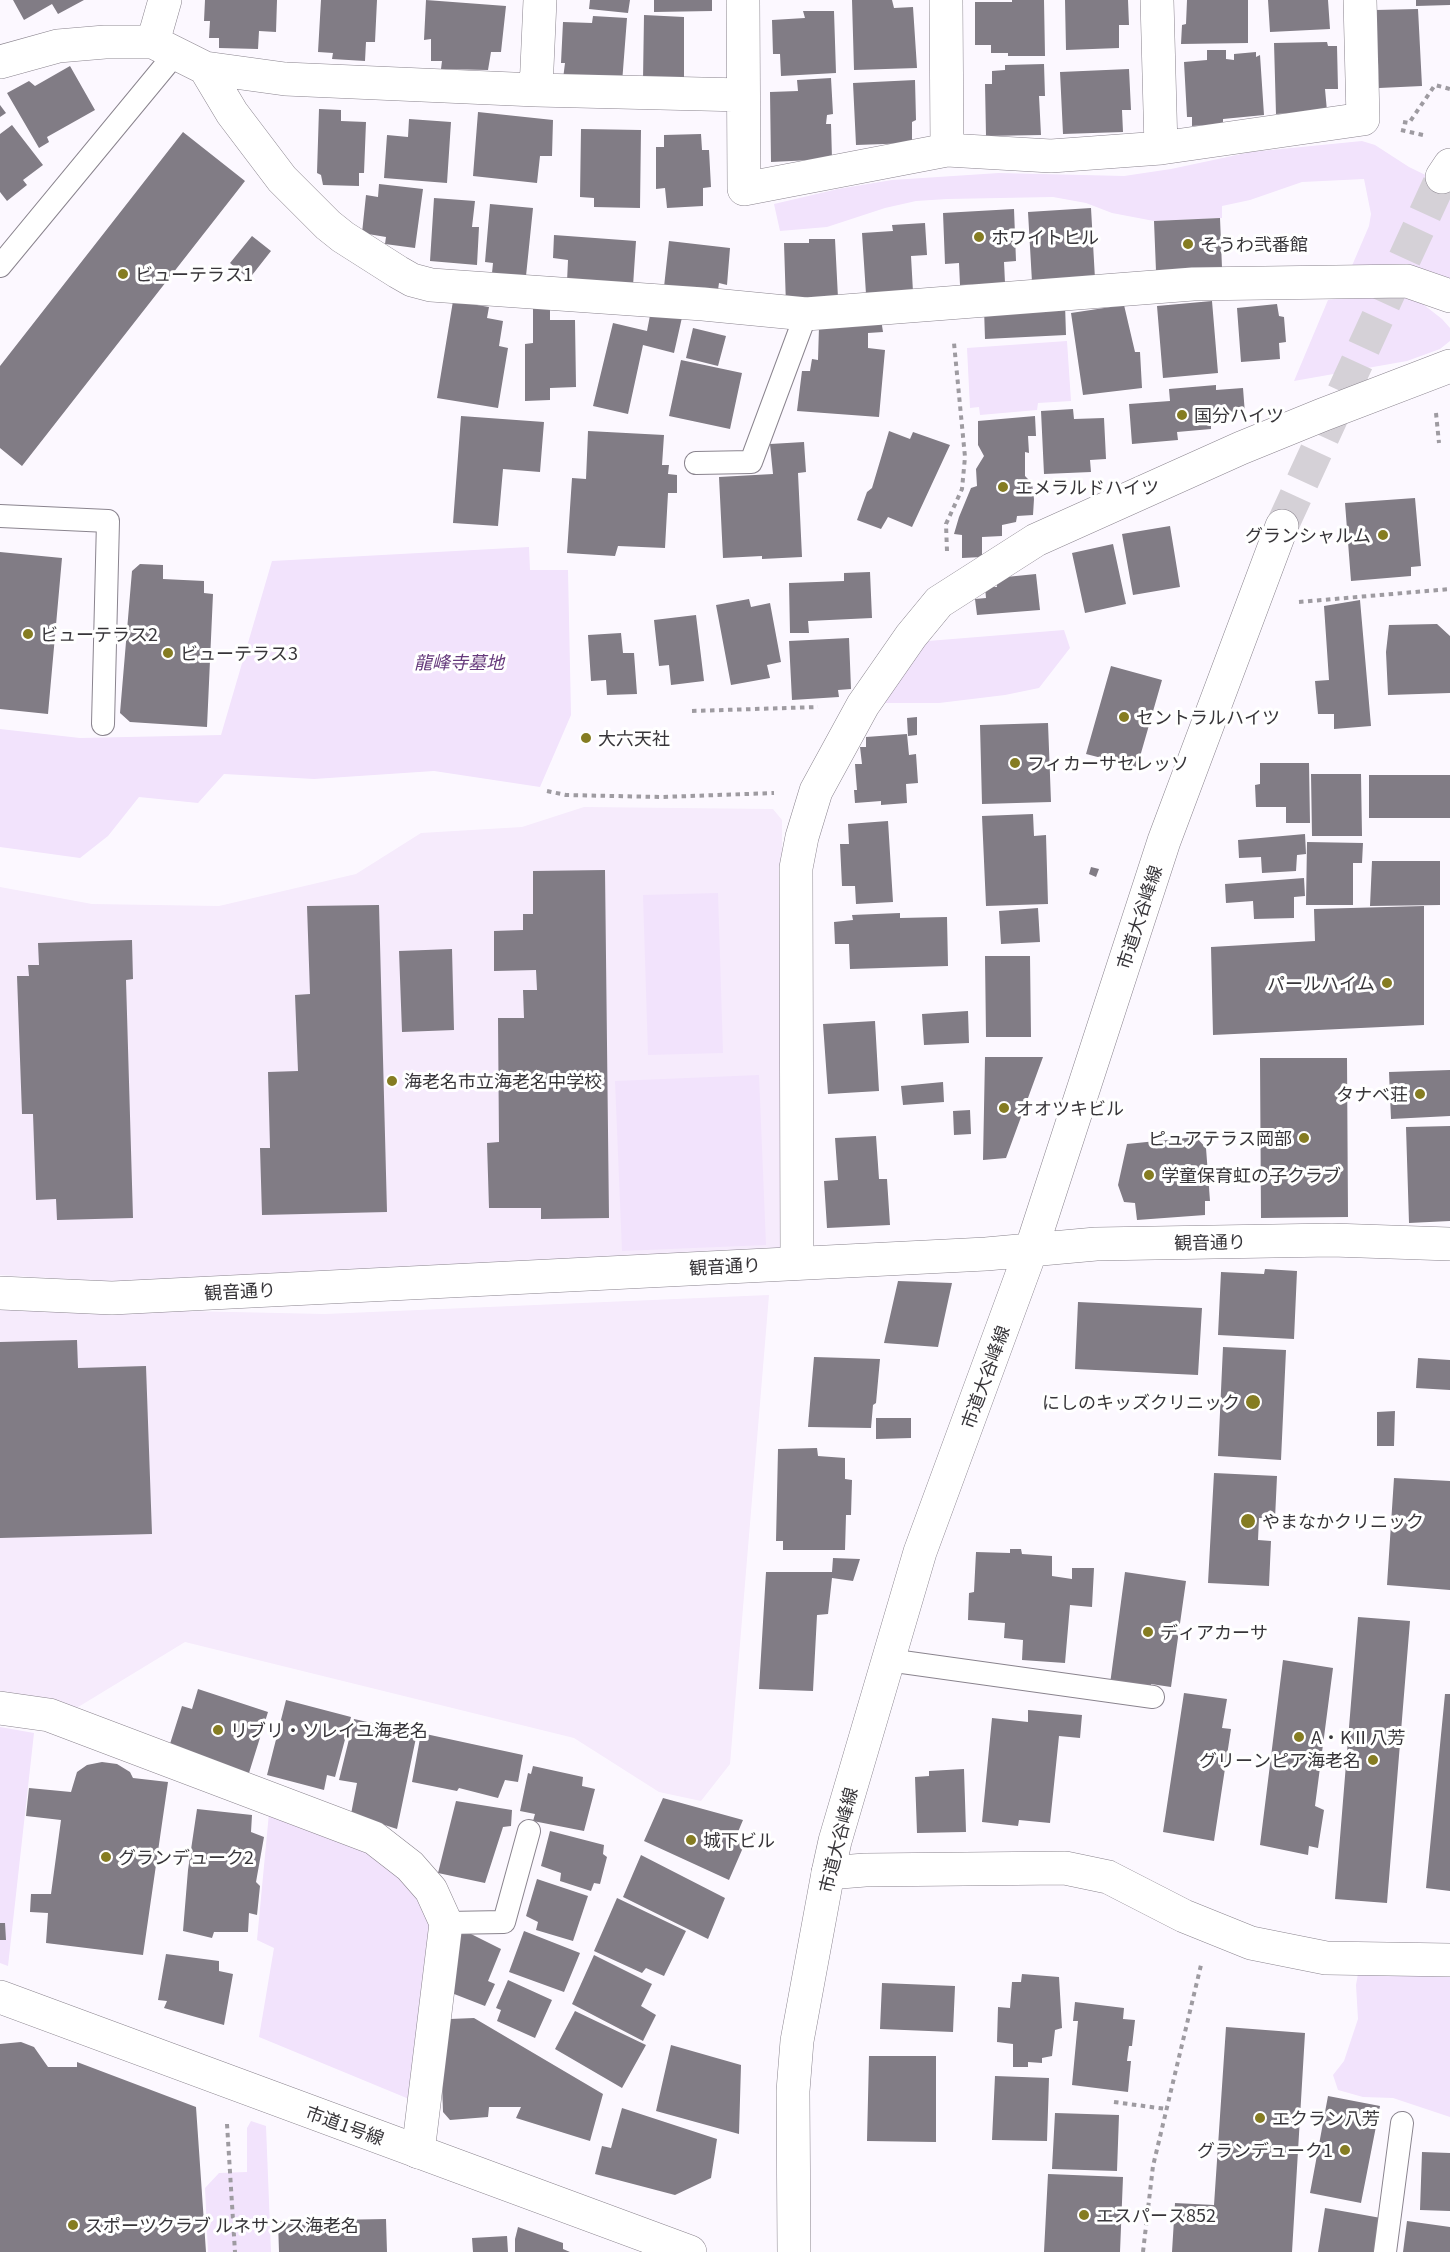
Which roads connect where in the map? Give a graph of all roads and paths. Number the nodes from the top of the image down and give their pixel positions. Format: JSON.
{"nodes":[{"id":1,"x":165,"y":0,"type":"edge"},
{"id":2,"x":540,"y":0,"type":"edge"},
{"id":3,"x":743,"y":0,"type":"edge"},
{"id":4,"x":946,"y":0,"type":"edge"},
{"id":5,"x":1157,"y":0,"type":"edge"},
{"id":6,"x":1360,"y":0,"type":"edge"},
{"id":7,"x":164,"y":48,"type":"junction"},
{"id":8,"x":0,"y":62,"type":"edge"},
{"id":9,"x":205,"y":68,"type":"junction"},
{"id":10,"x":1450,"y":89,"type":"edge"},
{"id":11,"x":536,"y":90,"type":"junction"},
{"id":12,"x":743,"y":95,"type":"junction"},
{"id":13,"x":1363,"y":119,"type":"junction"},
{"id":14,"x":1396,"y":128,"type":"dead end"},
{"id":15,"x":1426,"y":136,"type":"dead end"},
{"id":16,"x":1161,"y":148,"type":"junction"},
{"id":17,"x":947,"y":150,"type":"junction"},
{"id":18,"x":0,"y":266,"type":"edge"},
{"id":19,"x":1450,"y":296,"type":"edge"},
{"id":20,"x":806,"y":314,"type":"junction"},
{"id":21,"x":954,"y":345,"type":"dead end"},
{"id":22,"x":1450,"y":366,"type":"edge"},
{"id":23,"x":696,"y":463,"type":"dead end"},
{"id":24,"x":954,"y":507,"type":"dead end"},
{"id":25,"x":0,"y":516,"type":"edge"},
{"id":26,"x":1282,"y":526,"type":"tunnel mouth"},
{"id":27,"x":1450,"y":589,"type":"edge"},
{"id":28,"x":1299,"y":602,"type":"dead end"},
{"id":29,"x":863,"y":705,"type":"junction"},
{"id":30,"x":692,"y":711,"type":"dead end"},
{"id":31,"x":103,"y":724,"type":"dead end"},
{"id":32,"x":547,"y":791,"type":"dead end"},
{"id":33,"x":816,"y":791,"type":"junction"},
{"id":34,"x":1450,"y":1244,"type":"edge"},
{"id":35,"x":1031,"y":1250,"type":"junction"},
{"id":36,"x":797,"y":1263,"type":"junction"},
{"id":37,"x":0,"y":1293,"type":"edge"},
{"id":38,"x":888,"y":1660,"type":"junction"},
{"id":39,"x":1153,"y":1696,"type":"dead end"},
{"id":40,"x":0,"y":1708,"type":"edge"},
{"id":41,"x":529,"y":1831,"type":"dead end"},
{"id":42,"x":828,"y":1873,"type":"junction"},
{"id":43,"x":446,"y":1923,"type":"junction"},
{"id":44,"x":1211,"y":1927,"type":"junction"},
{"id":45,"x":1450,"y":1960,"type":"edge"},
{"id":46,"x":0,"y":1997,"type":"edge"},
{"id":47,"x":1114,"y":2102,"type":"dead end"},
{"id":48,"x":1166,"y":2109,"type":"junction"},
{"id":49,"x":227,"y":2116,"type":"dead end"},
{"id":50,"x":1402,"y":2123,"type":"dead end"},
{"id":51,"x":418,"y":2152,"type":"junction"},
{"id":52,"x":235,"y":2252,"type":"edge"},
{"id":53,"x":690,"y":2252,"type":"edge"},
{"id":54,"x":794,"y":2252,"type":"edge"},
{"id":55,"x":1143,"y":2252,"type":"edge"},
{"id":56,"x":1384,"y":2252,"type":"edge"}],
"edges":[{"from":1,"to":7,"type":"street"},
{"from":2,"to":11,"type":"street"},
{"from":3,"to":12,"type":"street"},
{"from":4,"to":17,"type":"street"},
{"from":5,"to":16,"type":"street"},
{"from":6,"to":13,"type":"street"},
{"from":7,"to":8,"type":"street"},
{"from":7,"to":9,"type":"street"},
{"from":7,"to":18,"type":"lane"},
{"from":9,"to":11,"type":"street"},
{"from":9,"to":20,"type":"street"},
{"from":10,"to":13,"type":"path"},
{"from":11,"to":12,"type":"street"},
{"from":12,"to":17,"type":"street"},
{"from":13,"to":16,"type":"street"},
{"from":14,"to":15,"type":"path"},
{"from":16,"to":17,"type":"street"},
{"from":19,"to":20,"type":"street"},
{"from":20,"to":23,"type":"lane"},
{"from":21,"to":24,"type":"path"},
{"from":22,"to":29,"type":"street"},
{"from":25,"to":31,"type":"lane"},
{"from":26,"to":35,"type":"street","name":"市道大谷峰線"},
{"from":27,"to":28,"type":"path"},
{"from":29,"to":30,"type":"path"},
{"from":29,"to":33,"type":"street"},
{"from":32,"to":33,"type":"path"},
{"from":33,"to":36,"type":"street"},
{"from":34,"to":35,"type":"street","name":"観音通り"},
{"from":35,"to":36,"type":"street","name":"観音通り"},
{"from":35,"to":38,"type":"street","name":"市道大谷峰線"},
{"from":36,"to":37,"type":"street","name":"観音通り"},
{"from":38,"to":39,"type":"lane"},
{"from":38,"to":42,"type":"street","name":"市道大谷峰線"},
{"from":40,"to":43,"type":"street"},
{"from":41,"to":43,"type":"lane"},
{"from":42,"to":44,"type":"street"},
{"from":42,"to":54,"type":"street","name":"市道大谷峰線"},
{"from":43,"to":51,"type":"street"},
{"from":44,"to":45,"type":"street"},
{"from":44,"to":48,"type":"path"},
{"from":46,"to":51,"type":"street","name":"市道1号線"},
{"from":47,"to":48,"type":"path"},
{"from":48,"to":55,"type":"path"},
{"from":49,"to":52,"type":"path"},
{"from":50,"to":56,"type":"lane"},
{"from":51,"to":53,"type":"street","name":"市道1号線"}]}
